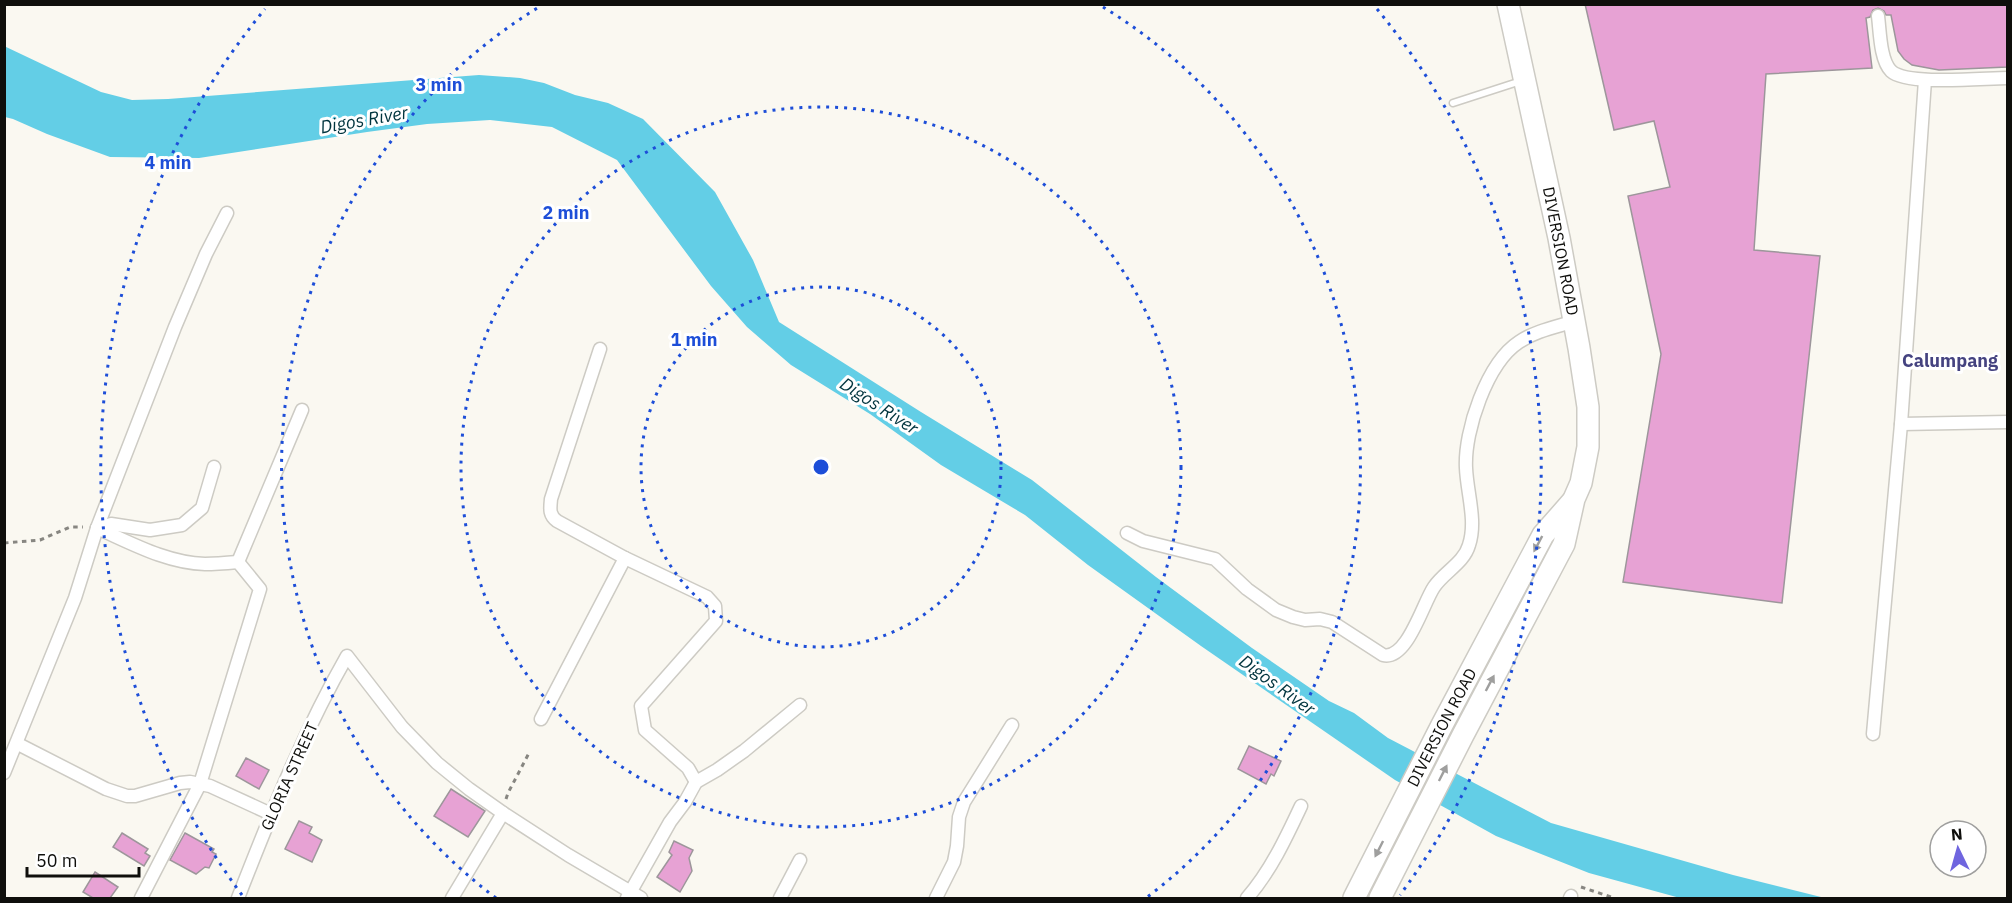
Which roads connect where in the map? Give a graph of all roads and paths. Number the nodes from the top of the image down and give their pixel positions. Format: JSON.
{"nodes":[{"id":1,"x":1508,"y":4,"type":"edge"},
{"id":2,"x":1878,"y":16,"type":"dead end"},
{"id":3,"x":2007,"y":78,"type":"edge"},
{"id":4,"x":1525,"y":80,"type":"junction"},
{"id":5,"x":1925,"y":80,"type":"junction"},
{"id":6,"x":1453,"y":103,"type":"dead end"},
{"id":7,"x":227,"y":213,"type":"dead end"},
{"id":8,"x":1575,"y":321,"type":"junction"},
{"id":9,"x":600,"y":349,"type":"dead end"},
{"id":10,"x":302,"y":410,"type":"dead end"},
{"id":11,"x":2007,"y":422,"type":"edge"},
{"id":12,"x":1901,"y":424,"type":"junction"},
{"id":13,"x":214,"y":467,"type":"dead end"},
{"id":14,"x":1575,"y":499,"type":"junction"},
{"id":15,"x":97,"y":528,"type":"junction"},
{"id":16,"x":1127,"y":533,"type":"dead end"},
{"id":17,"x":4,"y":543,"type":"edge"},
{"id":18,"x":625,"y":558,"type":"junction"},
{"id":19,"x":238,"y":562,"type":"junction"},
{"id":20,"x":800,"y":705,"type":"dead end"},
{"id":21,"x":541,"y":719,"type":"dead end"},
{"id":22,"x":1012,"y":725,"type":"dead end"},
{"id":23,"x":1873,"y":734,"type":"dead end"},
{"id":24,"x":18,"y":744,"type":"junction"},
{"id":25,"x":529,"y":753,"type":"dead end"},
{"id":26,"x":4,"y":773,"type":"edge"},
{"id":27,"x":696,"y":782,"type":"junction"},
{"id":28,"x":200,"y":784,"type":"junction"},
{"id":29,"x":1301,"y":806,"type":"dead end"},
{"id":30,"x":503,"y":813,"type":"junction"},
{"id":31,"x":271,"y":814,"type":"junction"},
{"id":32,"x":800,"y":860,"type":"dead end"},
{"id":33,"x":1572,"y":893,"type":"edge"},
{"id":34,"x":243,"y":897,"type":"edge"},
{"id":35,"x":633,"y":897,"type":"edge"},
{"id":36,"x":141,"y":898,"type":"edge"},
{"id":37,"x":452,"y":898,"type":"edge"},
{"id":38,"x":780,"y":898,"type":"edge"},
{"id":39,"x":936,"y":898,"type":"edge"},
{"id":40,"x":1247,"y":898,"type":"edge"},
{"id":41,"x":1354,"y":898,"type":"edge"},
{"id":42,"x":1380,"y":898,"type":"edge"},
{"id":43,"x":1614,"y":898,"type":"edge"}],
"edges":[{"from":1,"to":4,"type":"highway","name":"DIVERSION ROAD"},
{"from":2,"to":5,"type":"street"},
{"from":3,"to":5,"type":"street"},
{"from":4,"to":6,"type":"lane"},
{"from":4,"to":8,"type":"highway","name":"DIVERSION ROAD"},
{"from":5,"to":12,"type":"street"},
{"from":7,"to":15,"type":"street"},
{"from":8,"to":14,"type":"highway","name":"DIVERSION ROAD"},
{"from":8,"to":16,"type":"street"},
{"from":9,"to":18,"type":"street"},
{"from":10,"to":19,"type":"street"},
{"from":11,"to":12,"type":"street"},
{"from":12,"to":23,"type":"street"},
{"from":13,"to":15,"type":"street"},
{"from":14,"to":41,"type":"highway","name":"DIVERSION ROAD","one_way":true},
{"from":42,"to":14,"type":"highway","name":"DIVERSION ROAD","one_way":true},
{"from":15,"to":17,"type":"path"},
{"from":15,"to":19,"type":"street"},
{"from":15,"to":24,"type":"street"},
{"from":18,"to":21,"type":"street"},
{"from":18,"to":27,"type":"street"},
{"from":19,"to":28,"type":"street"},
{"from":20,"to":27,"type":"street"},
{"from":22,"to":39,"type":"street"},
{"from":24,"to":26,"type":"street"},
{"from":24,"to":28,"type":"street"},
{"from":25,"to":30,"type":"path"},
{"from":27,"to":35,"type":"street"},
{"from":28,"to":31,"type":"street"},
{"from":28,"to":36,"type":"street"},
{"from":29,"to":40,"type":"street"},
{"from":30,"to":31,"type":"street","name":"GLORIA STREET"},
{"from":30,"to":35,"type":"street"},
{"from":30,"to":37,"type":"street"},
{"from":31,"to":34,"type":"street","name":"GLORIA STREET"},
{"from":32,"to":38,"type":"street"},
{"from":33,"to":43,"type":"path"}]}
